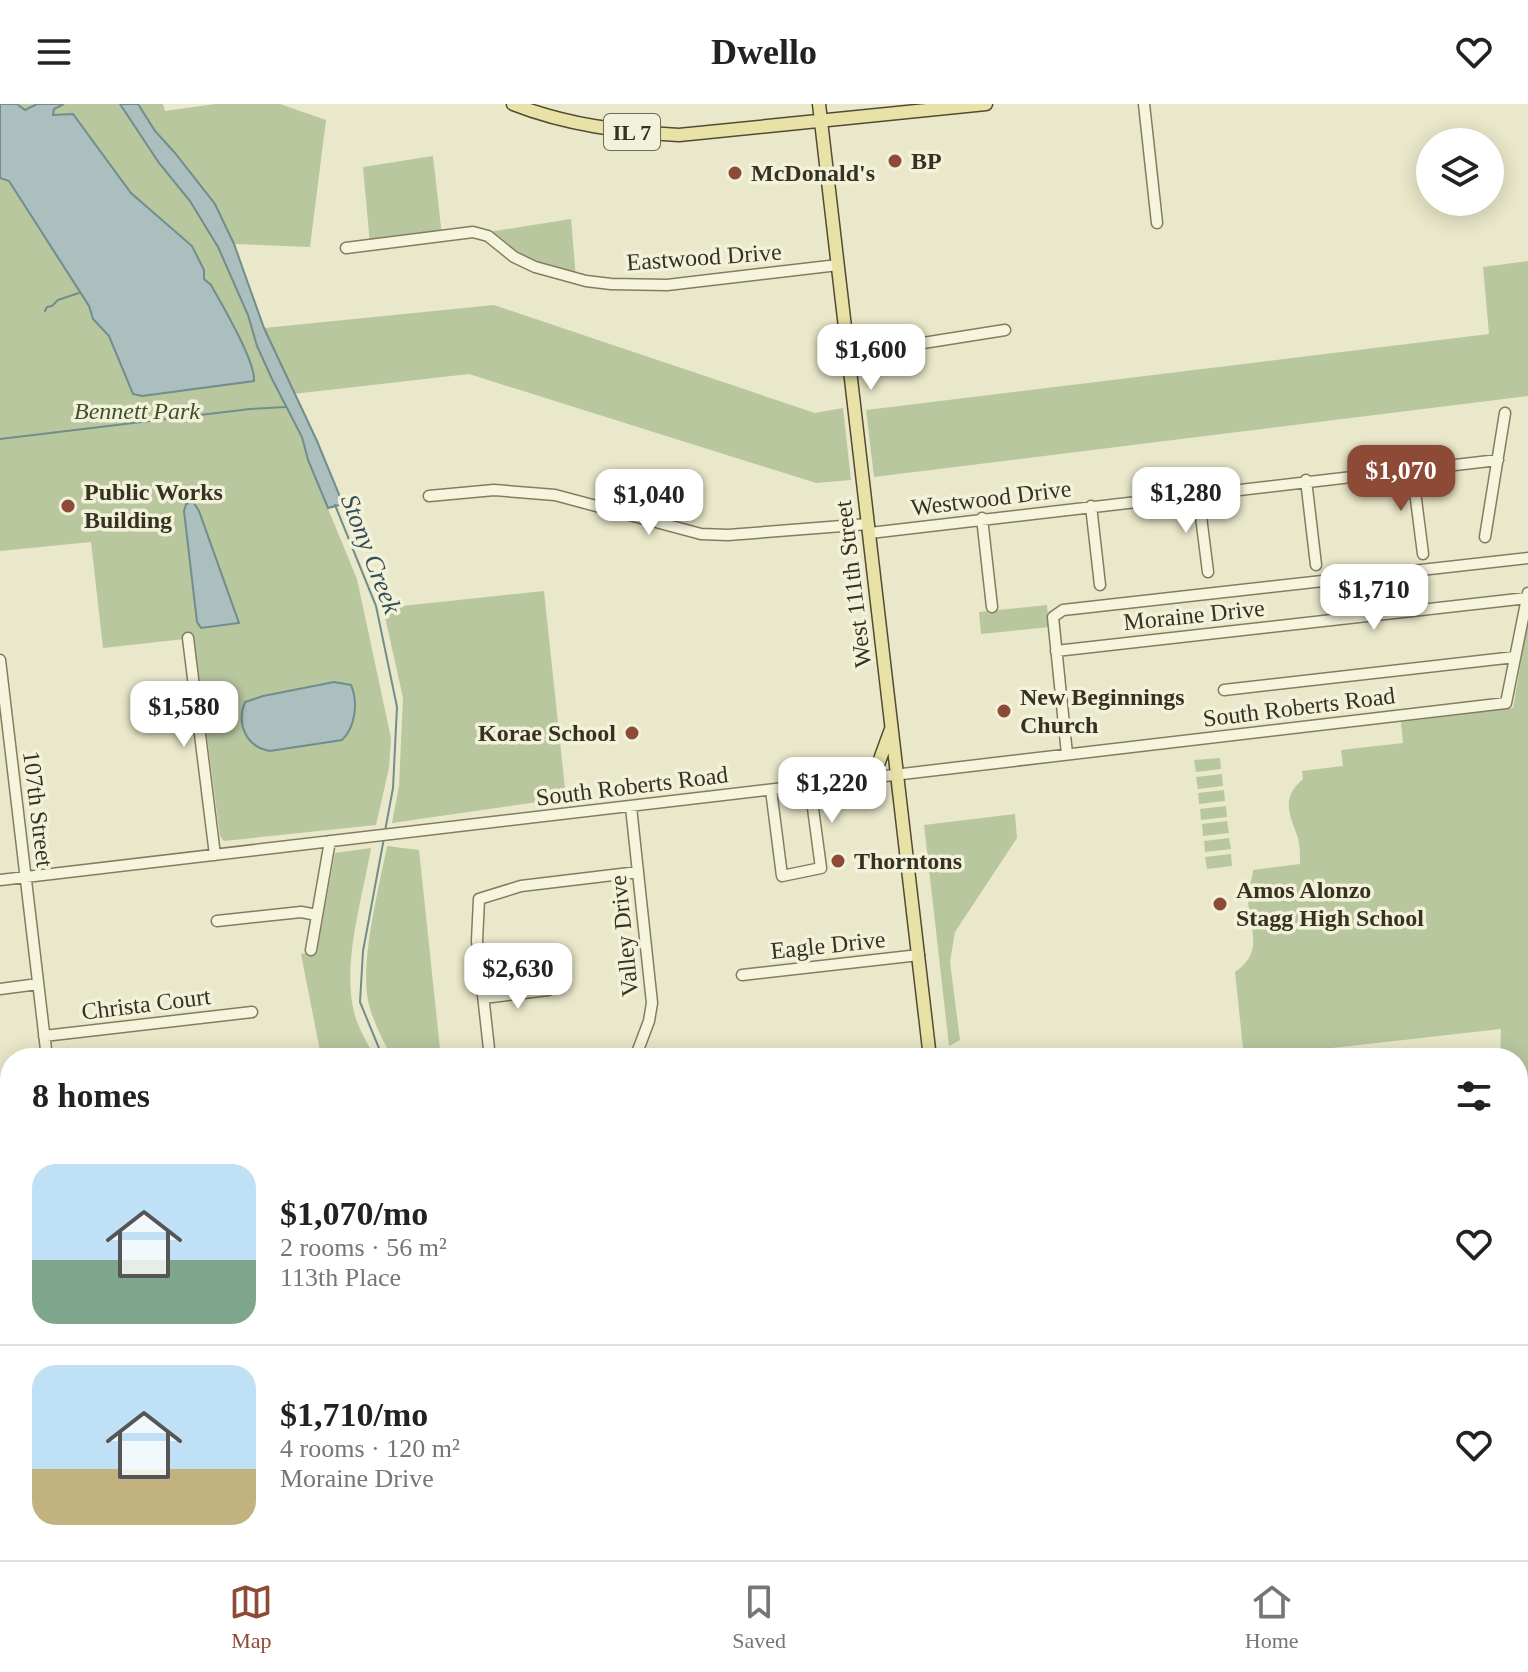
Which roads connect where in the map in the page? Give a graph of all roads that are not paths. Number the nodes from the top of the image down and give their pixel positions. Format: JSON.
{"nodes":[{"id":1,"x":513,"y":104,"type":"edge"},
{"id":2,"x":819,"y":104,"type":"edge"},
{"id":3,"x":986,"y":104,"type":"edge"},
{"id":4,"x":1144,"y":104,"type":"edge"},
{"id":5,"x":821,"y":121,"type":"junction"},
{"id":6,"x":1157,"y":223,"type":"dead end"},
{"id":7,"x":346,"y":248,"type":"dead end"},
{"id":8,"x":838,"y":265,"type":"junction"},
{"id":9,"x":1005,"y":330,"type":"dead end"},
{"id":10,"x":879,"y":350,"type":"dead end"},
{"id":11,"x":1505,"y":413,"type":"dead end"},
{"id":12,"x":1498,"y":460,"type":"junction"},
{"id":13,"x":1412,"y":468,"type":"junction"},
{"id":14,"x":1306,"y":480,"type":"junction"},
{"id":15,"x":1198,"y":493,"type":"junction"},
{"id":16,"x":429,"y":496,"type":"dead end"},
{"id":17,"x":1091,"y":506,"type":"junction"},
{"id":18,"x":982,"y":518,"type":"junction"},
{"id":19,"x":869,"y":528,"type":"junction"},
{"id":20,"x":1485,"y":537,"type":"dead end"},
{"id":21,"x":1423,"y":554,"type":"dead end"},
{"id":22,"x":1528,"y":558,"type":"edge"},
{"id":23,"x":1316,"y":565,"type":"dead end"},
{"id":24,"x":1208,"y":572,"type":"dead end"},
{"id":25,"x":1100,"y":585,"type":"dead end"},
{"id":26,"x":1528,"y":595,"type":"edge"},
{"id":27,"x":992,"y":607,"type":"dead end"},
{"id":28,"x":188,"y":638,"type":"dead end"},
{"id":29,"x":1056,"y":651,"type":"junction"},
{"id":30,"x":1515,"y":657,"type":"junction"},
{"id":31,"x":0,"y":660,"type":"edge"},
{"id":32,"x":1224,"y":690,"type":"dead end"},
{"id":33,"x":3,"y":709,"type":"edge"},
{"id":34,"x":892,"y":726,"type":"junction"},
{"id":35,"x":1067,"y":754,"type":"junction"},
{"id":36,"x":898,"y":775,"type":"junction"},
{"id":37,"x":862,"y":780,"type":"junction"},
{"id":38,"x":810,"y":786,"type":"junction"},
{"id":39,"x":771,"y":790,"type":"junction"},
{"id":40,"x":631,"y":807,"type":"junction"},
{"id":41,"x":330,"y":841,"type":"junction"},
{"id":42,"x":215,"y":855,"type":"junction"},
{"id":43,"x":638,"y":872,"type":"junction"},
{"id":44,"x":26,"y":877,"type":"junction"},
{"id":45,"x":0,"y":880,"type":"edge"},
{"id":46,"x":317,"y":915,"type":"junction"},
{"id":47,"x":217,"y":921,"type":"dead end"},
{"id":48,"x":311,"y":950,"type":"dead end"},
{"id":49,"x":919,"y":955,"type":"junction"},
{"id":50,"x":742,"y":975,"type":"dead end"},
{"id":51,"x":38,"y":984,"type":"junction"},
{"id":52,"x":0,"y":989,"type":"edge"},
{"id":53,"x":548,"y":990,"type":"dead end"},
{"id":54,"x":484,"y":998,"type":"junction"},
{"id":55,"x":252,"y":1012,"type":"dead end"},
{"id":56,"x":44,"y":1036,"type":"junction"},
{"id":57,"x":46,"y":1048,"type":"edge"},
{"id":58,"x":489,"y":1048,"type":"edge"},
{"id":59,"x":639,"y":1048,"type":"edge"},
{"id":60,"x":929,"y":1048,"type":"edge"}],
"edges":[{"from":1,"to":5,"type":"main road","number":"IL 7"},
{"from":2,"to":5,"type":"main road","name":"West 111th Street"},
{"from":3,"to":5,"type":"main road","number":"IL 7"},
{"from":4,"to":6,"type":"street"},
{"from":5,"to":8,"type":"main road","name":"West 111th Street"},
{"from":7,"to":8,"type":"street","name":"Eastwood Drive"},
{"from":8,"to":19,"type":"main road","name":"West 111th Street"},
{"from":9,"to":10,"type":"street"},
{"from":11,"to":12,"type":"street"},
{"from":12,"to":13,"type":"street","name":"Westwood Drive"},
{"from":12,"to":20,"type":"street"},
{"from":13,"to":14,"type":"street","name":"Westwood Drive"},
{"from":13,"to":21,"type":"street"},
{"from":14,"to":15,"type":"street","name":"Westwood Drive"},
{"from":14,"to":23,"type":"street"},
{"from":15,"to":17,"type":"street","name":"Westwood Drive"},
{"from":15,"to":24,"type":"street"},
{"from":16,"to":19,"type":"street","name":"Westwood Drive"},
{"from":17,"to":18,"type":"street","name":"Westwood Drive"},
{"from":17,"to":25,"type":"street"},
{"from":18,"to":19,"type":"street","name":"Westwood Drive"},
{"from":18,"to":27,"type":"street"},
{"from":19,"to":34,"type":"main road","name":"West 111th Street"},
{"from":22,"to":29,"type":"street"},
{"from":26,"to":29,"type":"street","name":"Moraine Drive"},
{"from":26,"to":30,"type":"street"},
{"from":28,"to":42,"type":"street"},
{"from":29,"to":35,"type":"street"},
{"from":30,"to":32,"type":"street"},
{"from":30,"to":35,"type":"street","name":"South Roberts Road"},
{"from":31,"to":33,"type":"street","name":"107th Street"},
{"from":33,"to":44,"type":"street","name":"107th Street"},
{"from":34,"to":36,"type":"main road","name":"West 111th Street"},
{"from":34,"to":37,"type":"main road"},
{"from":35,"to":36,"type":"street","name":"South Roberts Road"},
{"from":36,"to":37,"type":"street","name":"South Roberts Road"},
{"from":36,"to":49,"type":"main road","name":"West 111th Street"},
{"from":37,"to":38,"type":"street","name":"South Roberts Road"},
{"from":38,"to":39,"type":"street","name":"South Roberts Road"},
{"from":38,"to":39,"type":"street"},
{"from":39,"to":40,"type":"street","name":"South Roberts Road"},
{"from":40,"to":41,"type":"street","name":"South Roberts Road"},
{"from":40,"to":43,"type":"street","name":"Valley Drive"},
{"from":41,"to":42,"type":"street","name":"South Roberts Road"},
{"from":41,"to":46,"type":"street"},
{"from":42,"to":44,"type":"street","name":"South Roberts Road"},
{"from":43,"to":54,"type":"street"},
{"from":43,"to":59,"type":"street","name":"Valley Drive"},
{"from":44,"to":45,"type":"street","name":"South Roberts Road"},
{"from":44,"to":51,"type":"street","name":"107th Street"},
{"from":46,"to":47,"type":"street"},
{"from":46,"to":48,"type":"street"},
{"from":49,"to":50,"type":"street","name":"Eagle Drive"},
{"from":49,"to":60,"type":"main road","name":"West 111th Street"},
{"from":51,"to":52,"type":"street"},
{"from":51,"to":56,"type":"street","name":"107th Street"},
{"from":53,"to":54,"type":"street"},
{"from":54,"to":58,"type":"street"},
{"from":55,"to":56,"type":"street","name":"Christa Court"},
{"from":56,"to":57,"type":"street","name":"107th Street"}]}
